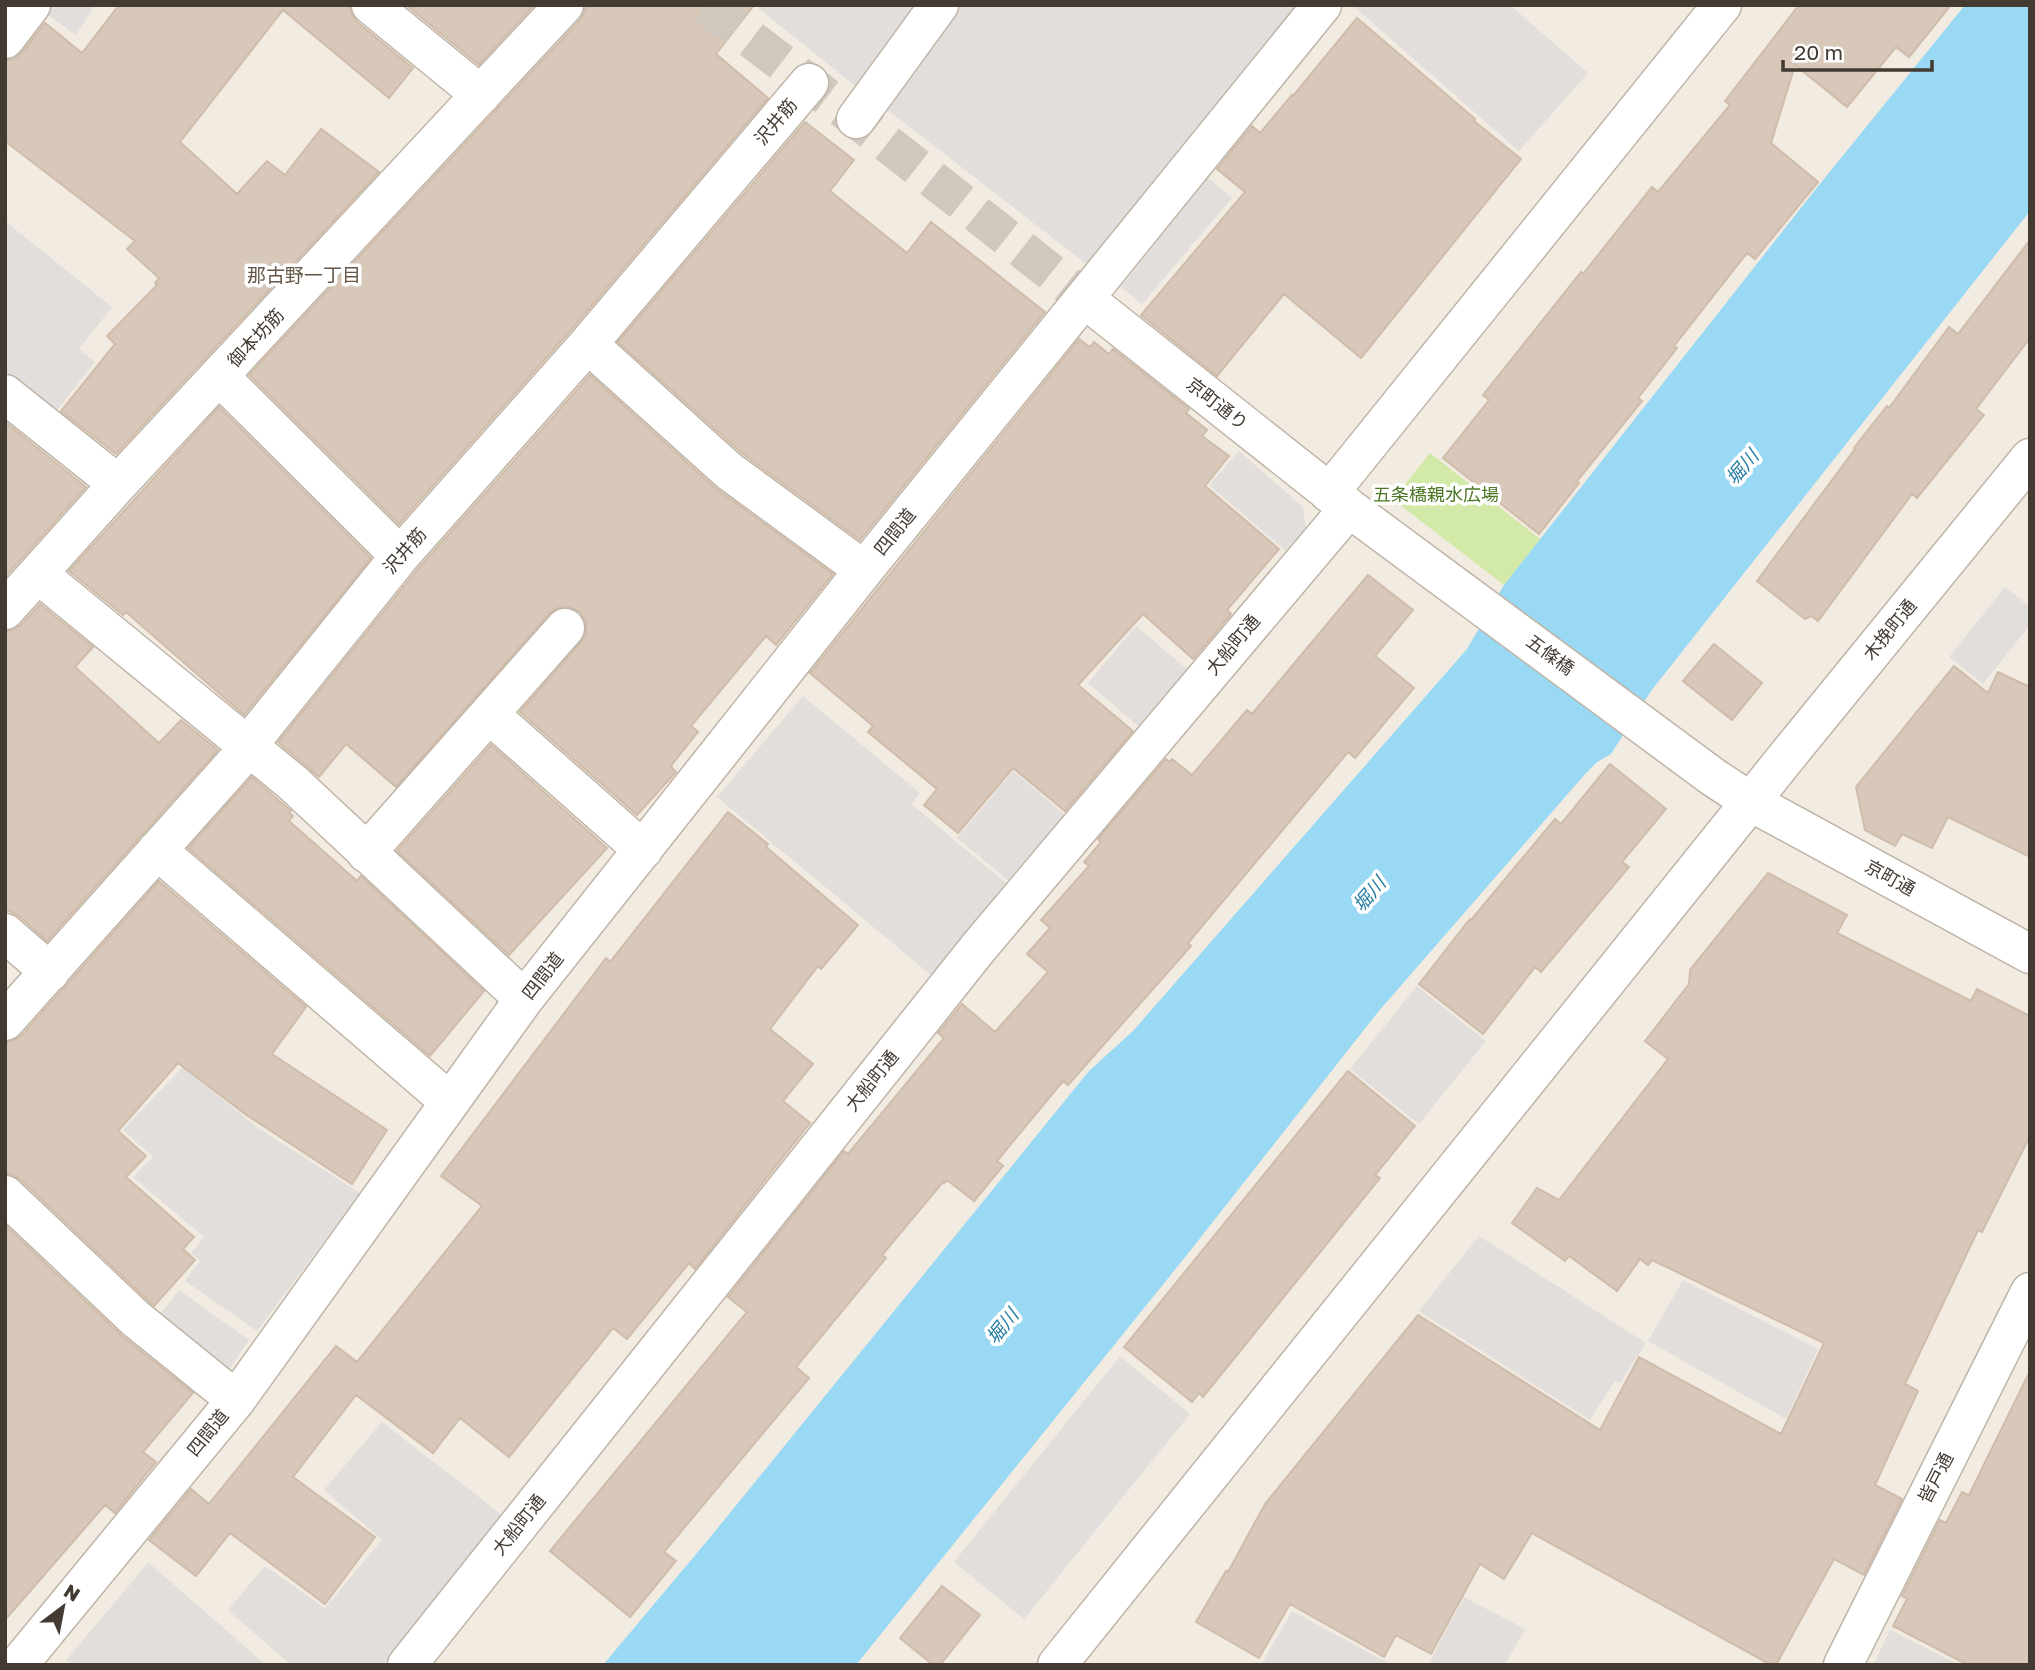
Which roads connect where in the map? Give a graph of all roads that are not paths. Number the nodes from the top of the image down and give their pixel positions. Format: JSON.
{"nodes":[{"id":1,"x":31,"y":5,"type":"edge"},
{"id":2,"x":372,"y":5,"type":"edge"},
{"id":3,"x":564,"y":5,"type":"edge"},
{"id":4,"x":939,"y":5,"type":"edge"},
{"id":5,"x":1322,"y":5,"type":"edge"},
{"id":6,"x":1723,"y":5,"type":"edge"},
{"id":7,"x":5,"y":39,"type":"edge"},
{"id":8,"x":808,"y":83,"type":"dead end"},
{"id":9,"x":481,"y":96,"type":"junction"},
{"id":10,"x":856,"y":119,"type":"dead end"},
{"id":11,"x":1084,"y":299,"type":"junction"},
{"id":12,"x":588,"y":344,"type":"junction"},
{"id":13,"x":220,"y":377,"type":"junction"},
{"id":14,"x":5,"y":394,"type":"edge"},
{"id":15,"x":2030,"y":458,"type":"edge"},
{"id":16,"x":118,"y":484,"type":"junction"},
{"id":17,"x":1339,"y":500,"type":"junction"},
{"id":18,"x":400,"y":556,"type":"junction"},
{"id":19,"x":864,"y":570,"type":"junction"},
{"id":20,"x":38,"y":574,"type":"junction"},
{"id":21,"x":5,"y":610,"type":"edge"},
{"id":22,"x":565,"y":628,"type":"dead end"},
{"id":23,"x":489,"y":714,"type":"junction"},
{"id":24,"x":248,"y":745,"type":"junction"},
{"id":25,"x":1751,"y":802,"type":"junction"},
{"id":26,"x":157,"y":850,"type":"junction"},
{"id":27,"x":643,"y":850,"type":"junction"},
{"id":28,"x":366,"y":853,"type":"junction"},
{"id":29,"x":5,"y":933,"type":"edge"},
{"id":30,"x":2030,"y":954,"type":"edge"},
{"id":31,"x":50,"y":972,"type":"junction"},
{"id":32,"x":524,"y":999,"type":"junction"},
{"id":33,"x":5,"y":1021,"type":"edge"},
{"id":34,"x":450,"y":1102,"type":"junction"},
{"id":35,"x":5,"y":1195,"type":"edge"},
{"id":36,"x":2030,"y":1292,"type":"edge"},
{"id":37,"x":236,"y":1400,"type":"junction"},
{"id":38,"x":1068,"y":1662,"type":"edge"},
{"id":39,"x":18,"y":1665,"type":"edge"},
{"id":40,"x":407,"y":1665,"type":"edge"},
{"id":41,"x":1843,"y":1665,"type":"edge"}],
"edges":[{"from":1,"to":7,"type":"street"},
{"from":2,"to":9,"type":"street"},
{"from":3,"to":9,"type":"street","name":"御本坊筋"},
{"from":4,"to":10,"type":"street"},
{"from":5,"to":11,"type":"street","name":"四間道"},
{"from":6,"to":17,"type":"street","name":"大船町通"},
{"from":8,"to":12,"type":"street","name":"沢井筋"},
{"from":9,"to":13,"type":"street","name":"御本坊筋"},
{"from":11,"to":17,"type":"street","name":"京町通り"},
{"from":11,"to":19,"type":"street","name":"四間道"},
{"from":12,"to":18,"type":"street","name":"沢井筋"},
{"from":12,"to":19,"type":"street"},
{"from":13,"to":16,"type":"street","name":"御本坊筋"},
{"from":13,"to":18,"type":"street"},
{"from":14,"to":16,"type":"street"},
{"from":15,"to":25,"type":"street","name":"木挽町通"},
{"from":16,"to":20,"type":"street","name":"御本坊筋"},
{"from":17,"to":25,"type":"street","name":"五條橋"},
{"from":17,"to":40,"type":"street","name":"大船町通"},
{"from":18,"to":24,"type":"street","name":"沢井筋"},
{"from":19,"to":27,"type":"street","name":"四間道"},
{"from":20,"to":21,"type":"street","name":"御本坊筋"},
{"from":20,"to":24,"type":"street"},
{"from":22,"to":23,"type":"street"},
{"from":23,"to":27,"type":"street"},
{"from":23,"to":28,"type":"street"},
{"from":24,"to":26,"type":"street","name":"沢井筋"},
{"from":24,"to":28,"type":"street"},
{"from":25,"to":30,"type":"street","name":"京町通"},
{"from":25,"to":38,"type":"street","name":"木挽町通"},
{"from":26,"to":31,"type":"street","name":"沢井筋"},
{"from":26,"to":34,"type":"street"},
{"from":27,"to":32,"type":"street","name":"四間道"},
{"from":28,"to":32,"type":"street"},
{"from":29,"to":31,"type":"street"},
{"from":31,"to":33,"type":"street","name":"沢井筋"},
{"from":32,"to":34,"type":"street","name":"四間道"},
{"from":34,"to":37,"type":"street","name":"四間道"},
{"from":35,"to":37,"type":"street"},
{"from":36,"to":41,"type":"street","name":"皆戸通"},
{"from":37,"to":39,"type":"street","name":"四間道"}]}
